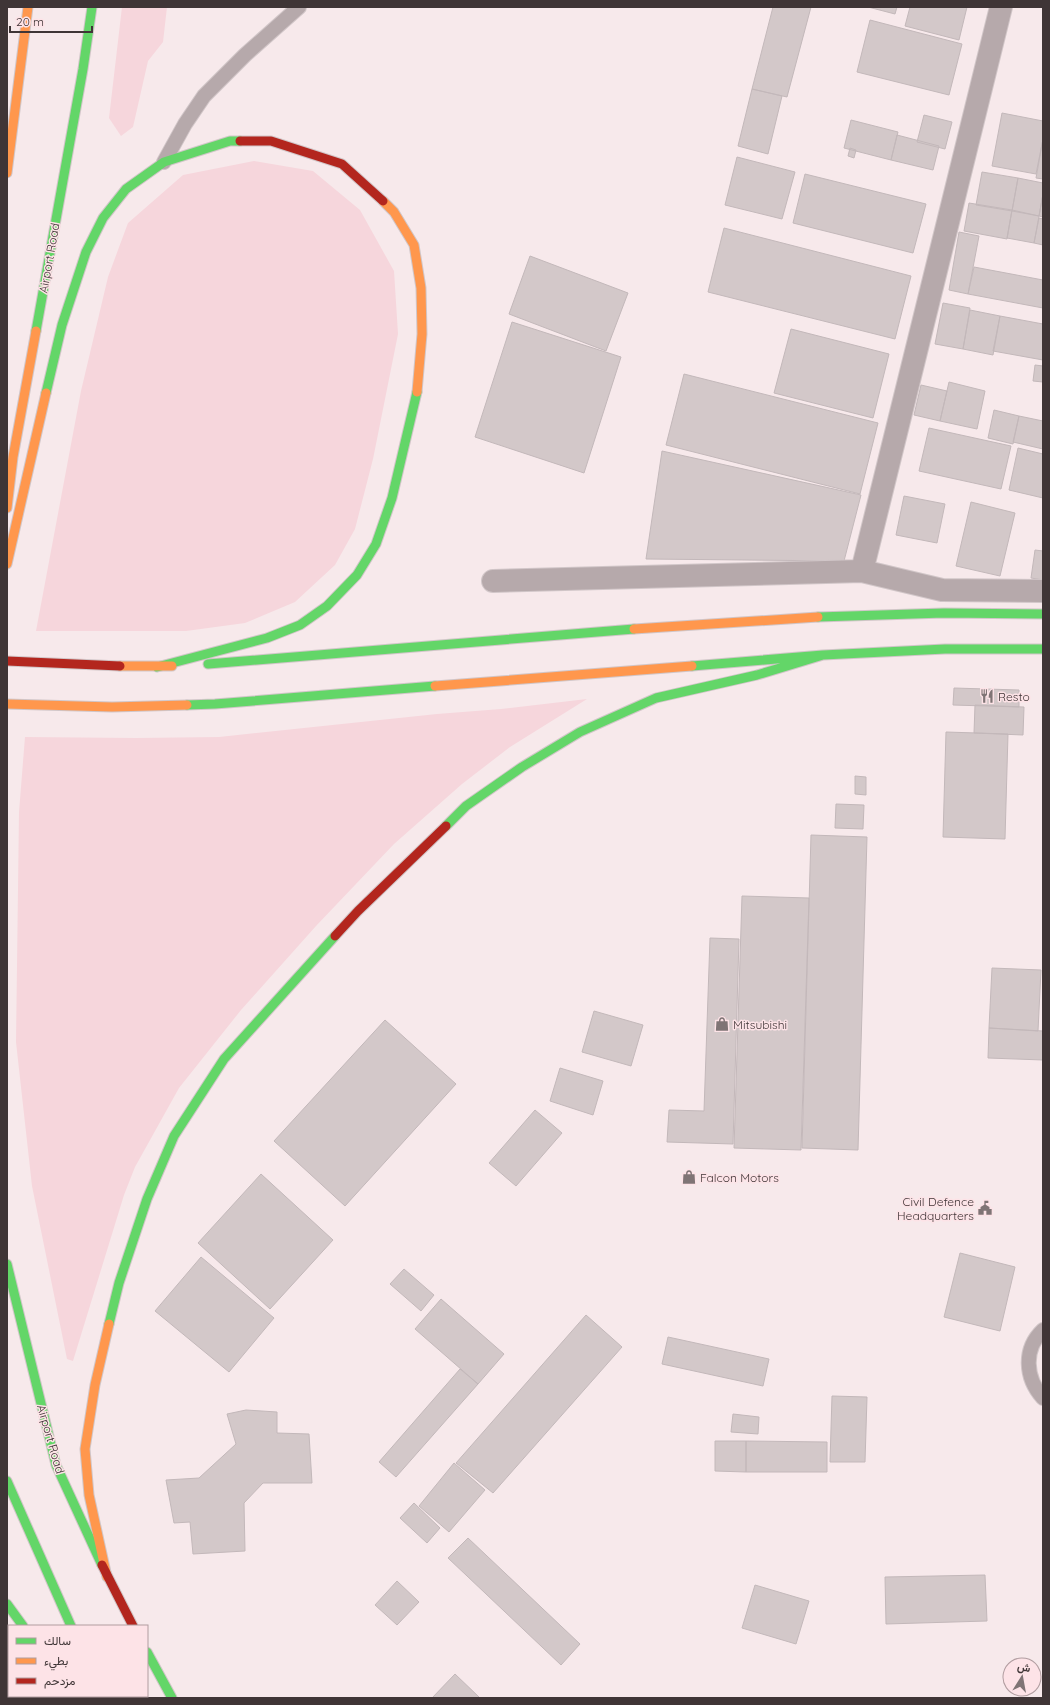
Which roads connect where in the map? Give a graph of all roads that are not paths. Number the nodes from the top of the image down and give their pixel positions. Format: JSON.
{"nodes":[{"id":1,"x":28,"y":7,"type":"edge"},
{"id":2,"x":92,"y":7,"type":"edge"},
{"id":3,"x":299,"y":7,"type":"edge"},
{"id":4,"x":1001,"y":7,"type":"edge"},
{"id":5,"x":164,"y":162,"type":"junction"},
{"id":6,"x":7,"y":173,"type":"edge"},
{"id":7,"x":7,"y":508,"type":"edge"},
{"id":8,"x":7,"y":564,"type":"edge"},
{"id":9,"x":862,"y":571,"type":"junction"},
{"id":10,"x":493,"y":581,"type":"dead end"},
{"id":11,"x":1043,"y":591,"type":"edge"},
{"id":12,"x":1043,"y":614,"type":"edge"},
{"id":13,"x":1043,"y":649,"type":"edge"},
{"id":14,"x":823,"y":655,"type":"junction"},
{"id":15,"x":7,"y":661,"type":"edge"},
{"id":16,"x":157,"y":667,"type":"junction"},
{"id":17,"x":7,"y":704,"type":"edge"},
{"id":18,"x":7,"y":1264,"type":"edge"},
{"id":19,"x":1043,"y":1330,"type":"edge"},
{"id":20,"x":1043,"y":1398,"type":"edge"},
{"id":21,"x":7,"y":1481,"type":"edge"},
{"id":22,"x":107,"y":1577,"type":"junction"},
{"id":23,"x":7,"y":1604,"type":"edge"},
{"id":24,"x":23,"y":1625,"type":"edge"},
{"id":25,"x":71,"y":1625,"type":"edge"},
{"id":26,"x":132,"y":1625,"type":"edge"},
{"id":27,"x":148,"y":1654,"type":"edge"},
{"id":28,"x":172,"y":1698,"type":"edge"}],
"edges":[{"from":1,"to":6,"type":"highway"},
{"from":2,"to":7,"type":"highway","name":"Airport Road"},
{"from":3,"to":5,"type":"lane"},
{"from":4,"to":9,"type":"street"},
{"from":5,"to":8,"type":"highway"},
{"from":5,"to":16,"type":"highway"},
{"from":9,"to":10,"type":"street"},
{"from":9,"to":11,"type":"street"},
{"from":12,"to":16,"type":"highway"},
{"from":13,"to":14,"type":"highway"},
{"from":14,"to":17,"type":"highway"},
{"from":14,"to":22,"type":"highway"},
{"from":15,"to":16,"type":"highway"},
{"from":18,"to":22,"type":"highway","name":"Airport Road"},
{"from":19,"to":20,"type":"lane"},
{"from":21,"to":25,"type":"highway"},
{"from":22,"to":26,"type":"highway","name":"Airport Road"},
{"from":23,"to":24,"type":"highway"},
{"from":27,"to":28,"type":"highway"}]}
